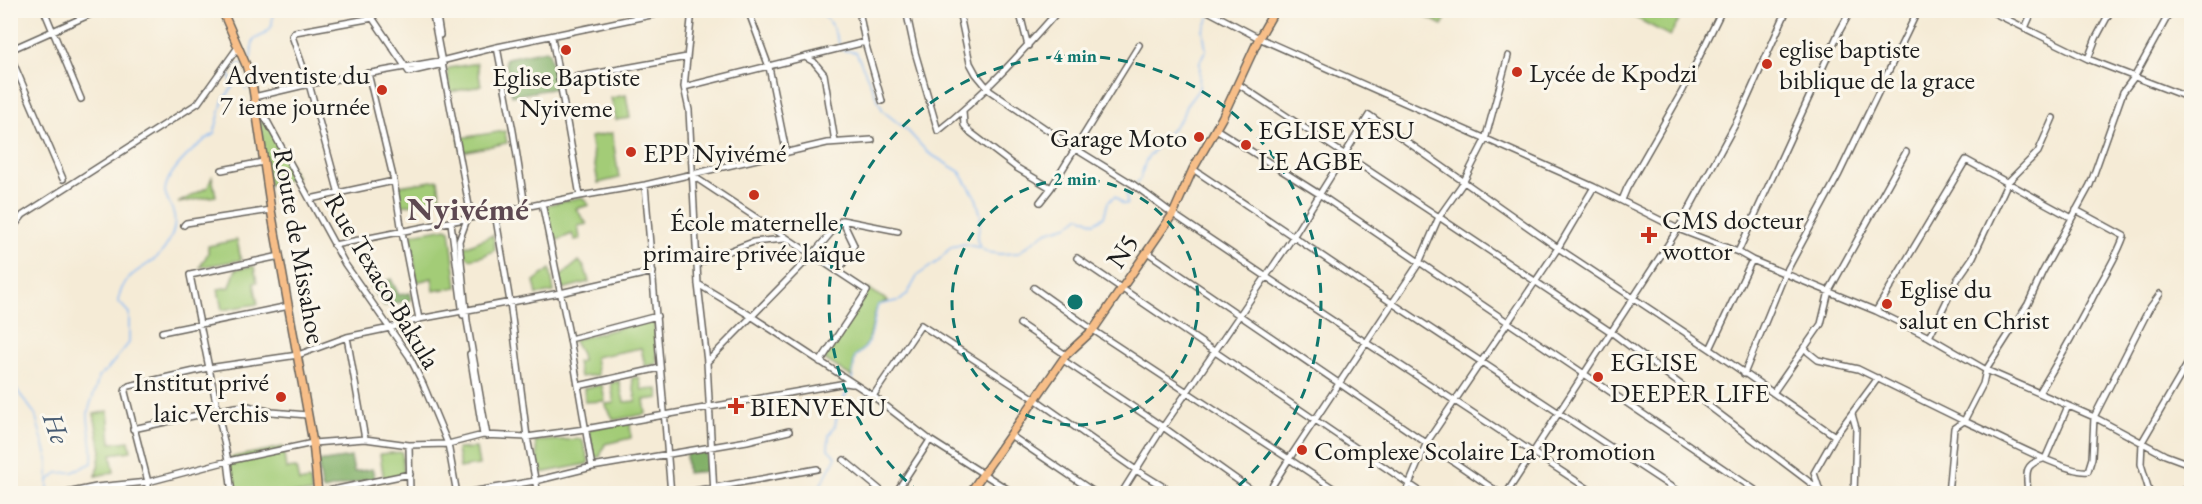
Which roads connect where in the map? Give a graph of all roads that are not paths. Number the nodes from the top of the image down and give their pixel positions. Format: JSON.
{"nodes":[{"id":1,"x":44,"y":10,"type":"edge"},
{"id":2,"x":100,"y":10,"type":"edge"},
{"id":3,"x":222,"y":10,"type":"edge"},
{"id":4,"x":367,"y":10,"type":"edge"},
{"id":5,"x":434,"y":10,"type":"edge"},
{"id":6,"x":675,"y":10,"type":"edge"},
{"id":7,"x":692,"y":10,"type":"edge"},
{"id":8,"x":748,"y":10,"type":"edge"},
{"id":9,"x":859,"y":10,"type":"edge"},
{"id":10,"x":906,"y":10,"type":"edge"},
{"id":11,"x":959,"y":10,"type":"edge"},
{"id":12,"x":1018,"y":10,"type":"edge"},
{"id":13,"x":1059,"y":10,"type":"edge"},
{"id":14,"x":1206,"y":10,"type":"edge"},
{"id":15,"x":1275,"y":10,"type":"edge"},
{"id":16,"x":1722,"y":10,"type":"edge"},
{"id":17,"x":1787,"y":10,"type":"edge"},
{"id":18,"x":1851,"y":10,"type":"edge"},
{"id":19,"x":1918,"y":10,"type":"edge"},
{"id":20,"x":1988,"y":10,"type":"edge"},
{"id":21,"x":2034,"y":10,"type":"edge"},
{"id":22,"x":2110,"y":10,"type":"edge"},
{"id":23,"x":2171,"y":10,"type":"edge"},
{"id":24,"x":373,"y":18,"type":"junction"},
{"id":25,"x":2025,"y":28,"type":"junction"},
{"id":26,"x":52,"y":32,"type":"junction"},
{"id":27,"x":552,"y":37,"type":"junction"},
{"id":28,"x":1259,"y":38,"type":"junction"},
{"id":29,"x":865,"y":42,"type":"junction"},
{"id":30,"x":1139,"y":45,"type":"dead end"},
{"id":31,"x":1028,"y":46,"type":"junction"},
{"id":32,"x":238,"y":47,"type":"junction"},
{"id":33,"x":497,"y":47,"type":"junction"},
{"id":34,"x":10,"y":50,"type":"edge"},
{"id":35,"x":10,"y":55,"type":"edge"},
{"id":36,"x":1508,"y":56,"type":"dead end"},
{"id":37,"x":687,"y":57,"type":"junction"},
{"id":38,"x":805,"y":57,"type":"junction"},
{"id":39,"x":2088,"y":59,"type":"junction"},
{"id":40,"x":444,"y":62,"type":"junction"},
{"id":41,"x":404,"y":66,"type":"junction"},
{"id":42,"x":769,"y":67,"type":"junction"},
{"id":43,"x":368,"y":73,"type":"junction"},
{"id":44,"x":2135,"y":76,"type":"junction"},
{"id":45,"x":558,"y":80,"type":"junction"},
{"id":46,"x":309,"y":84,"type":"junction"},
{"id":47,"x":1238,"y":84,"type":"junction"},
{"id":48,"x":684,"y":87,"type":"junction"},
{"id":49,"x":987,"y":87,"type":"junction"},
{"id":50,"x":254,"y":97,"type":"junction"},
{"id":51,"x":81,"y":99,"type":"dead end"},
{"id":52,"x":2192,"y":99,"type":"edge"},
{"id":53,"x":882,"y":101,"type":"dead end"},
{"id":54,"x":963,"y":111,"type":"junction"},
{"id":55,"x":2053,"y":118,"type":"dead end"},
{"id":56,"x":1216,"y":129,"type":"junction"},
{"id":57,"x":872,"y":140,"type":"dead end"},
{"id":58,"x":1485,"y":140,"type":"junction"},
{"id":59,"x":835,"y":142,"type":"junction"},
{"id":60,"x":1074,"y":148,"type":"junction"},
{"id":61,"x":786,"y":151,"type":"junction"},
{"id":62,"x":1906,"y":152,"type":"dead end"},
{"id":63,"x":1344,"y":153,"type":"junction"},
{"id":64,"x":263,"y":162,"type":"junction"},
{"id":65,"x":1193,"y":169,"type":"junction"},
{"id":66,"x":222,"y":170,"type":"dead end"},
{"id":67,"x":693,"y":175,"type":"junction"},
{"id":68,"x":63,"y":179,"type":"dead end"},
{"id":69,"x":394,"y":182,"type":"junction"},
{"id":70,"x":2008,"y":182,"type":"junction"},
{"id":71,"x":1463,"y":183,"type":"junction"},
{"id":72,"x":645,"y":185,"type":"junction"},
{"id":73,"x":1594,"y":187,"type":"junction"},
{"id":74,"x":1051,"y":188,"type":"junction"},
{"id":75,"x":339,"y":194,"type":"junction"},
{"id":76,"x":1319,"y":194,"type":"junction"},
{"id":77,"x":580,"y":196,"type":"junction"},
{"id":78,"x":310,"y":199,"type":"junction"},
{"id":79,"x":1622,"y":200,"type":"junction"},
{"id":80,"x":1040,"y":202,"type":"dead end"},
{"id":81,"x":542,"y":204,"type":"junction"},
{"id":82,"x":525,"y":206,"type":"junction"},
{"id":83,"x":271,"y":210,"type":"junction"},
{"id":84,"x":2076,"y":210,"type":"junction"},
{"id":85,"x":495,"y":213,"type":"junction"},
{"id":86,"x":1173,"y":214,"type":"junction"},
{"id":87,"x":1439,"y":217,"type":"junction"},
{"id":88,"x":471,"y":218,"type":"junction"},
{"id":89,"x":2072,"y":218,"type":"junction"},
{"id":90,"x":842,"y":220,"type":"junction"},
{"id":91,"x":451,"y":223,"type":"junction"},
{"id":92,"x":184,"y":225,"type":"dead end"},
{"id":93,"x":1678,"y":230,"type":"junction"},
{"id":94,"x":10,"y":231,"type":"edge"},
{"id":95,"x":898,"y":231,"type":"dead end"},
{"id":96,"x":402,"y":232,"type":"junction"},
{"id":97,"x":1293,"y":237,"type":"junction"},
{"id":98,"x":786,"y":239,"type":"junction"},
{"id":99,"x":334,"y":245,"type":"junction"},
{"id":100,"x":1558,"y":248,"type":"junction"},
{"id":101,"x":1147,"y":252,"type":"junction"},
{"id":102,"x":1738,"y":252,"type":"junction"},
{"id":103,"x":812,"y":255,"type":"junction"},
{"id":104,"x":280,"y":256,"type":"junction"},
{"id":105,"x":1077,"y":258,"type":"dead end"},
{"id":106,"x":1752,"y":260,"type":"junction"},
{"id":107,"x":698,"y":263,"type":"junction"},
{"id":108,"x":1419,"y":263,"type":"junction"},
{"id":109,"x":653,"y":272,"type":"junction"},
{"id":110,"x":838,"y":272,"type":"junction"},
{"id":111,"x":1785,"y":274,"type":"junction"},
{"id":112,"x":1265,"y":276,"type":"junction"},
{"id":113,"x":1534,"y":281,"type":"junction"},
{"id":114,"x":698,"y":284,"type":"junction"},
{"id":115,"x":1034,"y":288,"type":"dead end"},
{"id":116,"x":1122,"y":289,"type":"junction"},
{"id":117,"x":1830,"y":291,"type":"junction"},
{"id":118,"x":560,"y":293,"type":"junction"},
{"id":119,"x":2160,"y":294,"type":"dead end"},
{"id":120,"x":1633,"y":300,"type":"junction"},
{"id":121,"x":510,"y":302,"type":"junction"},
{"id":122,"x":1392,"y":303,"type":"junction"},
{"id":123,"x":289,"y":306,"type":"junction"},
{"id":124,"x":1876,"y":311,"type":"junction"},
{"id":125,"x":463,"y":313,"type":"junction"},
{"id":126,"x":1241,"y":314,"type":"junction"},
{"id":127,"x":657,"y":315,"type":"junction"},
{"id":128,"x":751,"y":316,"type":"junction"},
{"id":129,"x":419,"y":319,"type":"junction"},
{"id":130,"x":1507,"y":321,"type":"junction"},
{"id":131,"x":199,"y":324,"type":"junction"},
{"id":132,"x":1020,"y":324,"type":"dead end"},
{"id":133,"x":390,"y":328,"type":"junction"},
{"id":134,"x":1093,"y":330,"type":"junction"},
{"id":135,"x":162,"y":332,"type":"dead end"},
{"id":136,"x":1611,"y":332,"type":"junction"},
{"id":137,"x":347,"y":337,"type":"junction"},
{"id":138,"x":1929,"y":337,"type":"junction"},
{"id":139,"x":570,"y":339,"type":"junction"},
{"id":140,"x":1366,"y":342,"type":"junction"},
{"id":141,"x":1804,"y":347,"type":"junction"},
{"id":142,"x":1710,"y":349,"type":"junction"},
{"id":143,"x":1215,"y":351,"type":"junction"},
{"id":144,"x":298,"y":355,"type":"junction"},
{"id":145,"x":2192,"y":356,"type":"edge"},
{"id":146,"x":1065,"y":358,"type":"junction"},
{"id":147,"x":1482,"y":361,"type":"junction"},
{"id":148,"x":706,"y":362,"type":"junction"},
{"id":149,"x":820,"y":362,"type":"junction"},
{"id":150,"x":208,"y":368,"type":"junction"},
{"id":151,"x":660,"y":368,"type":"junction"},
{"id":152,"x":1986,"y":370,"type":"junction"},
{"id":153,"x":1584,"y":373,"type":"junction"},
{"id":154,"x":1744,"y":374,"type":"junction"},
{"id":155,"x":1878,"y":378,"type":"junction"},
{"id":156,"x":852,"y":384,"type":"junction"},
{"id":157,"x":1339,"y":384,"type":"junction"},
{"id":158,"x":578,"y":386,"type":"junction"},
{"id":159,"x":1187,"y":392,"type":"junction"},
{"id":160,"x":1773,"y":393,"type":"junction"},
{"id":161,"x":2039,"y":393,"type":"junction"},
{"id":162,"x":873,"y":396,"type":"junction"},
{"id":163,"x":1035,"y":399,"type":"junction"},
{"id":164,"x":1455,"y":400,"type":"junction"},
{"id":165,"x":708,"y":406,"type":"junction"},
{"id":166,"x":2068,"y":406,"type":"junction"},
{"id":167,"x":217,"y":412,"type":"junction"},
{"id":168,"x":1559,"y":412,"type":"junction"},
{"id":169,"x":663,"y":414,"type":"junction"},
{"id":170,"x":1852,"y":414,"type":"junction"},
{"id":171,"x":307,"y":415,"type":"junction"},
{"id":172,"x":2094,"y":417,"type":"junction"},
{"id":173,"x":1964,"y":421,"type":"junction"},
{"id":174,"x":1316,"y":422,"type":"junction"},
{"id":175,"x":1163,"y":427,"type":"junction"},
{"id":176,"x":133,"y":429,"type":"junction"},
{"id":177,"x":585,"y":429,"type":"junction"},
{"id":178,"x":789,"y":431,"type":"dead end"},
{"id":179,"x":1011,"y":435,"type":"junction"},
{"id":180,"x":1835,"y":436,"type":"junction"},
{"id":181,"x":485,"y":437,"type":"junction"},
{"id":182,"x":527,"y":437,"type":"junction"},
{"id":183,"x":365,"y":439,"type":"junction"},
{"id":184,"x":930,"y":440,"type":"junction"},
{"id":185,"x":1428,"y":442,"type":"junction"},
{"id":186,"x":2142,"y":442,"type":"junction"},
{"id":187,"x":312,"y":444,"type":"junction"},
{"id":188,"x":448,"y":444,"type":"junction"},
{"id":189,"x":409,"y":446,"type":"junction"},
{"id":190,"x":710,"y":446,"type":"junction"},
{"id":191,"x":1533,"y":451,"type":"junction"},
{"id":192,"x":666,"y":454,"type":"junction"},
{"id":193,"x":1289,"y":459,"type":"junction"},
{"id":194,"x":2045,"y":459,"type":"junction"},
{"id":195,"x":844,"y":460,"type":"dead end"},
{"id":196,"x":228,"y":461,"type":"junction"},
{"id":197,"x":2191,"y":464,"type":"edge"},
{"id":198,"x":592,"y":467,"type":"junction"},
{"id":199,"x":817,"y":469,"type":"dead end"},
{"id":200,"x":1136,"y":470,"type":"junction"},
{"id":201,"x":984,"y":473,"type":"junction"},
{"id":202,"x":410,"y":474,"type":"junction"},
{"id":203,"x":535,"y":481,"type":"junction"},
{"id":204,"x":148,"y":482,"type":"junction"},
{"id":205,"x":1410,"y":484,"type":"junction"},
{"id":206,"x":2192,"y":489,"type":"edge"},
{"id":207,"x":714,"y":491,"type":"edge"},
{"id":208,"x":1819,"y":492,"type":"edge"},
{"id":209,"x":318,"y":493,"type":"edge"},
{"id":210,"x":62,"y":494,"type":"edge"},
{"id":211,"x":148,"y":494,"type":"edge"},
{"id":212,"x":232,"y":494,"type":"edge"},
{"id":213,"x":410,"y":494,"type":"edge"},
{"id":214,"x":458,"y":494,"type":"edge"},
{"id":215,"x":538,"y":494,"type":"edge"},
{"id":216,"x":671,"y":494,"type":"edge"},
{"id":217,"x":677,"y":494,"type":"edge"},
{"id":218,"x":885,"y":494,"type":"edge"},
{"id":219,"x":895,"y":494,"type":"edge"},
{"id":220,"x":969,"y":494,"type":"edge"},
{"id":221,"x":1015,"y":494,"type":"edge"},
{"id":222,"x":1096,"y":494,"type":"edge"},
{"id":223,"x":1121,"y":494,"type":"edge"},
{"id":224,"x":1175,"y":494,"type":"edge"},
{"id":225,"x":1257,"y":494,"type":"edge"},
{"id":226,"x":1267,"y":494,"type":"edge"},
{"id":227,"x":1342,"y":494,"type":"edge"},
{"id":228,"x":1404,"y":494,"type":"edge"},
{"id":229,"x":1424,"y":494,"type":"edge"},
{"id":230,"x":1501,"y":494,"type":"edge"},
{"id":231,"x":1506,"y":494,"type":"edge"},
{"id":232,"x":1596,"y":494,"type":"edge"},
{"id":233,"x":1682,"y":494,"type":"edge"},
{"id":234,"x":1761,"y":494,"type":"edge"},
{"id":235,"x":1854,"y":494,"type":"edge"},
{"id":236,"x":1948,"y":494,"type":"edge"},
{"id":237,"x":2028,"y":494,"type":"edge"},
{"id":238,"x":2150,"y":494,"type":"edge"},
{"id":239,"x":2163,"y":494,"type":"edge"}],
"edges":[{"from":1,"to":26,"type":"street"},
{"from":2,"to":26,"type":"street"},
{"from":3,"to":32,"type":"main road","name":"Route de Missahoe"},
{"from":4,"to":24,"type":"street"},
{"from":4,"to":40,"type":"street"},
{"from":5,"to":40,"type":"street"},
{"from":6,"to":27,"type":"street"},
{"from":7,"to":37,"type":"street"},
{"from":8,"to":42,"type":"street"},
{"from":9,"to":29,"type":"street"},
{"from":10,"to":54,"type":"street"},
{"from":11,"to":49,"type":"street"},
{"from":12,"to":31,"type":"street"},
{"from":13,"to":31,"type":"street"},
{"from":14,"to":28,"type":"street"},
{"from":15,"to":28,"type":"main road","name":"N5","number":"N5"},
{"from":16,"to":79,"type":"street"},
{"from":17,"to":93,"type":"street"},
{"from":18,"to":102,"type":"street"},
{"from":19,"to":111,"type":"street"},
{"from":20,"to":25,"type":"street"},
{"from":21,"to":25,"type":"street"},
{"from":22,"to":39,"type":"street"},
{"from":23,"to":44,"type":"street"},
{"from":24,"to":41,"type":"street"},
{"from":24,"to":46,"type":"street"},
{"from":25,"to":39,"type":"street"},
{"from":26,"to":34,"type":"street"},
{"from":26,"to":51,"type":"street"},
{"from":27,"to":33,"type":"street"},
{"from":27,"to":45,"type":"street"},
{"from":28,"to":47,"type":"main road","name":"N5","number":"N5"},
{"from":28,"to":58,"type":"street"},
{"from":29,"to":38,"type":"street"},
{"from":29,"to":53,"type":"street"},
{"from":30,"to":60,"type":"street"},
{"from":31,"to":49,"type":"street"},
{"from":32,"to":50,"type":"main road","name":"Route de Missahoe"},
{"from":32,"to":94,"type":"street"},
{"from":33,"to":40,"type":"street"},
{"from":33,"to":82,"type":"street"},
{"from":35,"to":68,"type":"street"},
{"from":36,"to":58,"type":"street"},
{"from":37,"to":45,"type":"street"},
{"from":37,"to":48,"type":"street"},
{"from":38,"to":42,"type":"street"},
{"from":38,"to":59,"type":"street"},
{"from":39,"to":44,"type":"street"},
{"from":40,"to":41,"type":"street"},
{"from":40,"to":88,"type":"street"},
{"from":40,"to":181,"type":"street"},
{"from":41,"to":43,"type":"street"},
{"from":42,"to":48,"type":"street"},
{"from":42,"to":61,"type":"street"},
{"from":43,"to":46,"type":"street"},
{"from":43,"to":69,"type":"street"},
{"from":44,"to":52,"type":"street"},
{"from":44,"to":84,"type":"street"},
{"from":45,"to":77,"type":"street"},
{"from":46,"to":50,"type":"street"},
{"from":46,"to":75,"type":"street"},
{"from":47,"to":56,"type":"main road","name":"N5","number":"N5"},
{"from":47,"to":63,"type":"street"},
{"from":48,"to":67,"type":"street"},
{"from":49,"to":54,"type":"street"},
{"from":49,"to":60,"type":"street"},
{"from":50,"to":64,"type":"main road","name":"Route de Missahoe"},
{"from":50,"to":78,"type":"street","name":"Rue Texaco-Bakula"},
{"from":54,"to":74,"type":"street"},
{"from":55,"to":70,"type":"street"},
{"from":56,"to":65,"type":"main road","name":"N5","number":"N5"},
{"from":56,"to":76,"type":"street"},
{"from":57,"to":59,"type":"street"},
{"from":58,"to":71,"type":"street"},
{"from":58,"to":73,"type":"street"},
{"from":59,"to":61,"type":"street"},
{"from":60,"to":74,"type":"street"},
{"from":60,"to":86,"type":"street"},
{"from":61,"to":67,"type":"street"},
{"from":62,"to":117,"type":"street"},
{"from":63,"to":71,"type":"street"},
{"from":63,"to":76,"type":"street"},
{"from":63,"to":87,"type":"street"},
{"from":64,"to":66,"type":"street"},
{"from":64,"to":83,"type":"main road","name":"Route de Missahoe"},
{"from":65,"to":86,"type":"main road","name":"N5","number":"N5"},
{"from":65,"to":97,"type":"street"},
{"from":67,"to":72,"type":"street"},
{"from":67,"to":98,"type":"street"},
{"from":67,"to":107,"type":"street"},
{"from":69,"to":75,"type":"street"},
{"from":69,"to":96,"type":"street"},
{"from":70,"to":89,"type":"street"},
{"from":70,"to":124,"type":"street"},
{"from":70,"to":138,"type":"street"},
{"from":71,"to":87,"type":"street"},
{"from":71,"to":100,"type":"street"},
{"from":72,"to":77,"type":"street"},
{"from":72,"to":109,"type":"street"},
{"from":73,"to":79,"type":"street"},
{"from":73,"to":100,"type":"street"},
{"from":74,"to":80,"type":"street"},
{"from":75,"to":78,"type":"street"},
{"from":76,"to":97,"type":"street"},
{"from":76,"to":108,"type":"street"},
{"from":77,"to":81,"type":"street"},
{"from":78,"to":99,"type":"street","name":"Rue Texaco-Bakula"},
{"from":79,"to":93,"type":"street"},
{"from":81,"to":82,"type":"street"},
{"from":81,"to":118,"type":"street"},
{"from":82,"to":85,"type":"street"},
{"from":83,"to":92,"type":"street"},
{"from":83,"to":104,"type":"main road","name":"Route de Missahoe"},
{"from":84,"to":89,"type":"street"},
{"from":84,"to":161,"type":"street"},
{"from":85,"to":88,"type":"street"},
{"from":85,"to":121,"type":"street"},
{"from":86,"to":101,"type":"main road","name":"N5","number":"N5"},
{"from":86,"to":112,"type":"street"},
{"from":87,"to":108,"type":"street"},
{"from":87,"to":113,"type":"street"},
{"from":88,"to":91,"type":"street"},
{"from":89,"to":152,"type":"street"},
{"from":90,"to":95,"type":"street"},
{"from":90,"to":103,"type":"street"},
{"from":90,"to":110,"type":"street"},
{"from":91,"to":96,"type":"street"},
{"from":91,"to":125,"type":"street"},
{"from":93,"to":102,"type":"street"},
{"from":93,"to":120,"type":"street"},
{"from":96,"to":99,"type":"street"},
{"from":96,"to":129,"type":"street"},
{"from":97,"to":112,"type":"street"},
{"from":97,"to":122,"type":"street"},
{"from":98,"to":103,"type":"street"},
{"from":98,"to":107,"type":"street"},
{"from":99,"to":133,"type":"street","name":"Rue Texaco-Bakula"},
{"from":100,"to":113,"type":"street"},
{"from":100,"to":120,"type":"street"},
{"from":101,"to":116,"type":"main road","name":"N5","number":"N5"},
{"from":101,"to":126,"type":"street"},
{"from":102,"to":106,"type":"street"},
{"from":103,"to":110,"type":"street"},
{"from":103,"to":128,"type":"street"},
{"from":104,"to":123,"type":"main road","name":"Route de Missahoe"},
{"from":104,"to":131,"type":"street"},
{"from":105,"to":116,"type":"street"},
{"from":106,"to":111,"type":"street"},
{"from":106,"to":142,"type":"street"},
{"from":107,"to":114,"type":"street"},
{"from":108,"to":122,"type":"street"},
{"from":108,"to":130,"type":"street"},
{"from":109,"to":118,"type":"street"},
{"from":109,"to":127,"type":"street"},
{"from":110,"to":149,"type":"street"},
{"from":111,"to":117,"type":"street"},
{"from":111,"to":154,"type":"street"},
{"from":112,"to":126,"type":"street"},
{"from":112,"to":140,"type":"street"},
{"from":113,"to":130,"type":"street"},
{"from":113,"to":136,"type":"street"},
{"from":114,"to":128,"type":"street"},
{"from":114,"to":148,"type":"street"},
{"from":115,"to":134,"type":"street"},
{"from":116,"to":134,"type":"main road","name":"N5","number":"N5"},
{"from":116,"to":143,"type":"street"},
{"from":117,"to":124,"type":"street"},
{"from":117,"to":141,"type":"street"},
{"from":118,"to":121,"type":"street"},
{"from":118,"to":139,"type":"street"},
{"from":119,"to":172,"type":"street"},
{"from":120,"to":136,"type":"street"},
{"from":120,"to":142,"type":"street"},
{"from":121,"to":125,"type":"street"},
{"from":121,"to":182,"type":"street"},
{"from":122,"to":140,"type":"street"},
{"from":122,"to":147,"type":"street"},
{"from":123,"to":131,"type":"street"},
{"from":123,"to":144,"type":"main road","name":"Route de Missahoe"},
{"from":124,"to":138,"type":"street"},
{"from":125,"to":129,"type":"street"},
{"from":125,"to":181,"type":"street"},
{"from":126,"to":143,"type":"street"},
{"from":126,"to":157,"type":"street"},
{"from":127,"to":139,"type":"street"},
{"from":127,"to":151,"type":"street"},
{"from":128,"to":148,"type":"street"},
{"from":128,"to":149,"type":"street"},
{"from":129,"to":133,"type":"street"},
{"from":130,"to":147,"type":"street"},
{"from":130,"to":153,"type":"street"},
{"from":131,"to":135,"type":"street"},
{"from":131,"to":150,"type":"street"},
{"from":132,"to":146,"type":"street"},
{"from":133,"to":137,"type":"street"},
{"from":133,"to":188,"type":"street","name":"Rue Texaco-Bakula"},
{"from":134,"to":146,"type":"main road","name":"N5","number":"N5"},
{"from":134,"to":159,"type":"street"},
{"from":136,"to":153,"type":"street"},
{"from":136,"to":208,"type":"street"},
{"from":137,"to":144,"type":"street"},
{"from":137,"to":183,"type":"street"},
{"from":138,"to":152,"type":"street"},
{"from":139,"to":158,"type":"street"},
{"from":140,"to":157,"type":"street"},
{"from":140,"to":164,"type":"street"},
{"from":141,"to":155,"type":"street"},
{"from":141,"to":160,"type":"street"},
{"from":142,"to":154,"type":"street"},
{"from":143,"to":159,"type":"street"},
{"from":143,"to":174,"type":"street"},
{"from":144,"to":150,"type":"street"},
{"from":144,"to":171,"type":"main road","name":"Route de Missahoe"},
{"from":145,"to":186,"type":"street"},
{"from":146,"to":163,"type":"main road","name":"N5","number":"N5"},
{"from":146,"to":175,"type":"street"},
{"from":147,"to":164,"type":"street"},
{"from":147,"to":168,"type":"street"},
{"from":148,"to":165,"type":"street"},
{"from":149,"to":156,"type":"street"},
{"from":150,"to":167,"type":"street"},
{"from":150,"to":176,"type":"street"},
{"from":151,"to":158,"type":"street"},
{"from":151,"to":169,"type":"street"},
{"from":152,"to":161,"type":"street"},
{"from":152,"to":173,"type":"street"},
{"from":153,"to":168,"type":"street"},
{"from":153,"to":234,"type":"street"},
{"from":154,"to":160,"type":"street"},
{"from":155,"to":170,"type":"street"},
{"from":155,"to":173,"type":"street"},
{"from":156,"to":162,"type":"street"},
{"from":156,"to":165,"type":"street"},
{"from":157,"to":174,"type":"street"},
{"from":157,"to":185,"type":"street"},
{"from":158,"to":177,"type":"street"},
{"from":159,"to":175,"type":"street"},
{"from":159,"to":193,"type":"street"},
{"from":160,"to":180,"type":"street"},
{"from":161,"to":166,"type":"street"},
{"from":162,"to":163,"type":"street"},
{"from":162,"to":184,"type":"street"},
{"from":163,"to":179,"type":"main road","name":"N5","number":"N5"},
{"from":163,"to":200,"type":"street"},
{"from":164,"to":185,"type":"street"},
{"from":164,"to":191,"type":"street"},
{"from":165,"to":169,"type":"street"},
{"from":165,"to":190,"type":"street"},
{"from":166,"to":172,"type":"street"},
{"from":166,"to":194,"type":"street"},
{"from":167,"to":171,"type":"street"},
{"from":167,"to":176,"type":"street"},
{"from":167,"to":196,"type":"street"},
{"from":168,"to":191,"type":"street"},
{"from":168,"to":233,"type":"street"},
{"from":169,"to":177,"type":"street"},
{"from":169,"to":192,"type":"street"},
{"from":170,"to":180,"type":"street"},
{"from":170,"to":235,"type":"street"},
{"from":171,"to":187,"type":"main road","name":"Route de Missahoe"},
{"from":172,"to":186,"type":"street"},
{"from":172,"to":194,"type":"street"},
{"from":173,"to":194,"type":"street"},
{"from":173,"to":236,"type":"street"},
{"from":174,"to":193,"type":"street"},
{"from":174,"to":205,"type":"street"},
{"from":175,"to":200,"type":"street"},
{"from":175,"to":225,"type":"street"},
{"from":176,"to":204,"type":"street"},
{"from":177,"to":182,"type":"street"},
{"from":177,"to":198,"type":"street"},
{"from":178,"to":190,"type":"street"},
{"from":179,"to":201,"type":"main road","name":"N5","number":"N5"},
{"from":179,"to":222,"type":"street"},
{"from":180,"to":208,"type":"street"},
{"from":181,"to":182,"type":"street"},
{"from":181,"to":188,"type":"street"},
{"from":182,"to":203,"type":"street"},
{"from":183,"to":187,"type":"street"},
{"from":183,"to":189,"type":"street"},
{"from":184,"to":201,"type":"street"},
{"from":184,"to":219,"type":"street"},
{"from":185,"to":205,"type":"street"},
{"from":185,"to":230,"type":"street"},
{"from":186,"to":197,"type":"street"},
{"from":186,"to":238,"type":"street"},
{"from":187,"to":196,"type":"street"},
{"from":187,"to":209,"type":"main road","name":"Route de Missahoe"},
{"from":188,"to":189,"type":"street"},
{"from":188,"to":214,"type":"street","name":"Rue Texaco-Bakula"},
{"from":189,"to":202,"type":"street"},
{"from":190,"to":192,"type":"street"},
{"from":190,"to":207,"type":"street"},
{"from":191,"to":231,"type":"street"},
{"from":191,"to":232,"type":"street"},
{"from":192,"to":198,"type":"street"},
{"from":192,"to":216,"type":"street"},
{"from":193,"to":226,"type":"street"},
{"from":193,"to":227,"type":"street"},
{"from":194,"to":237,"type":"street"},
{"from":195,"to":218,"type":"street"},
{"from":196,"to":204,"type":"street"},
{"from":196,"to":212,"type":"street"},
{"from":198,"to":203,"type":"street"},
{"from":199,"to":207,"type":"street"},
{"from":200,"to":223,"type":"street"},
{"from":200,"to":224,"type":"street"},
{"from":201,"to":220,"type":"main road","name":"N5","number":"N5"},
{"from":201,"to":221,"type":"street"},
{"from":202,"to":209,"type":"street"},
{"from":202,"to":213,"type":"street"},
{"from":203,"to":214,"type":"street"},
{"from":203,"to":215,"type":"street"},
{"from":204,"to":210,"type":"street"},
{"from":204,"to":211,"type":"street"},
{"from":205,"to":228,"type":"street"},
{"from":205,"to":229,"type":"street"},
{"from":206,"to":239,"type":"street"},
{"from":207,"to":217,"type":"street"}]}
